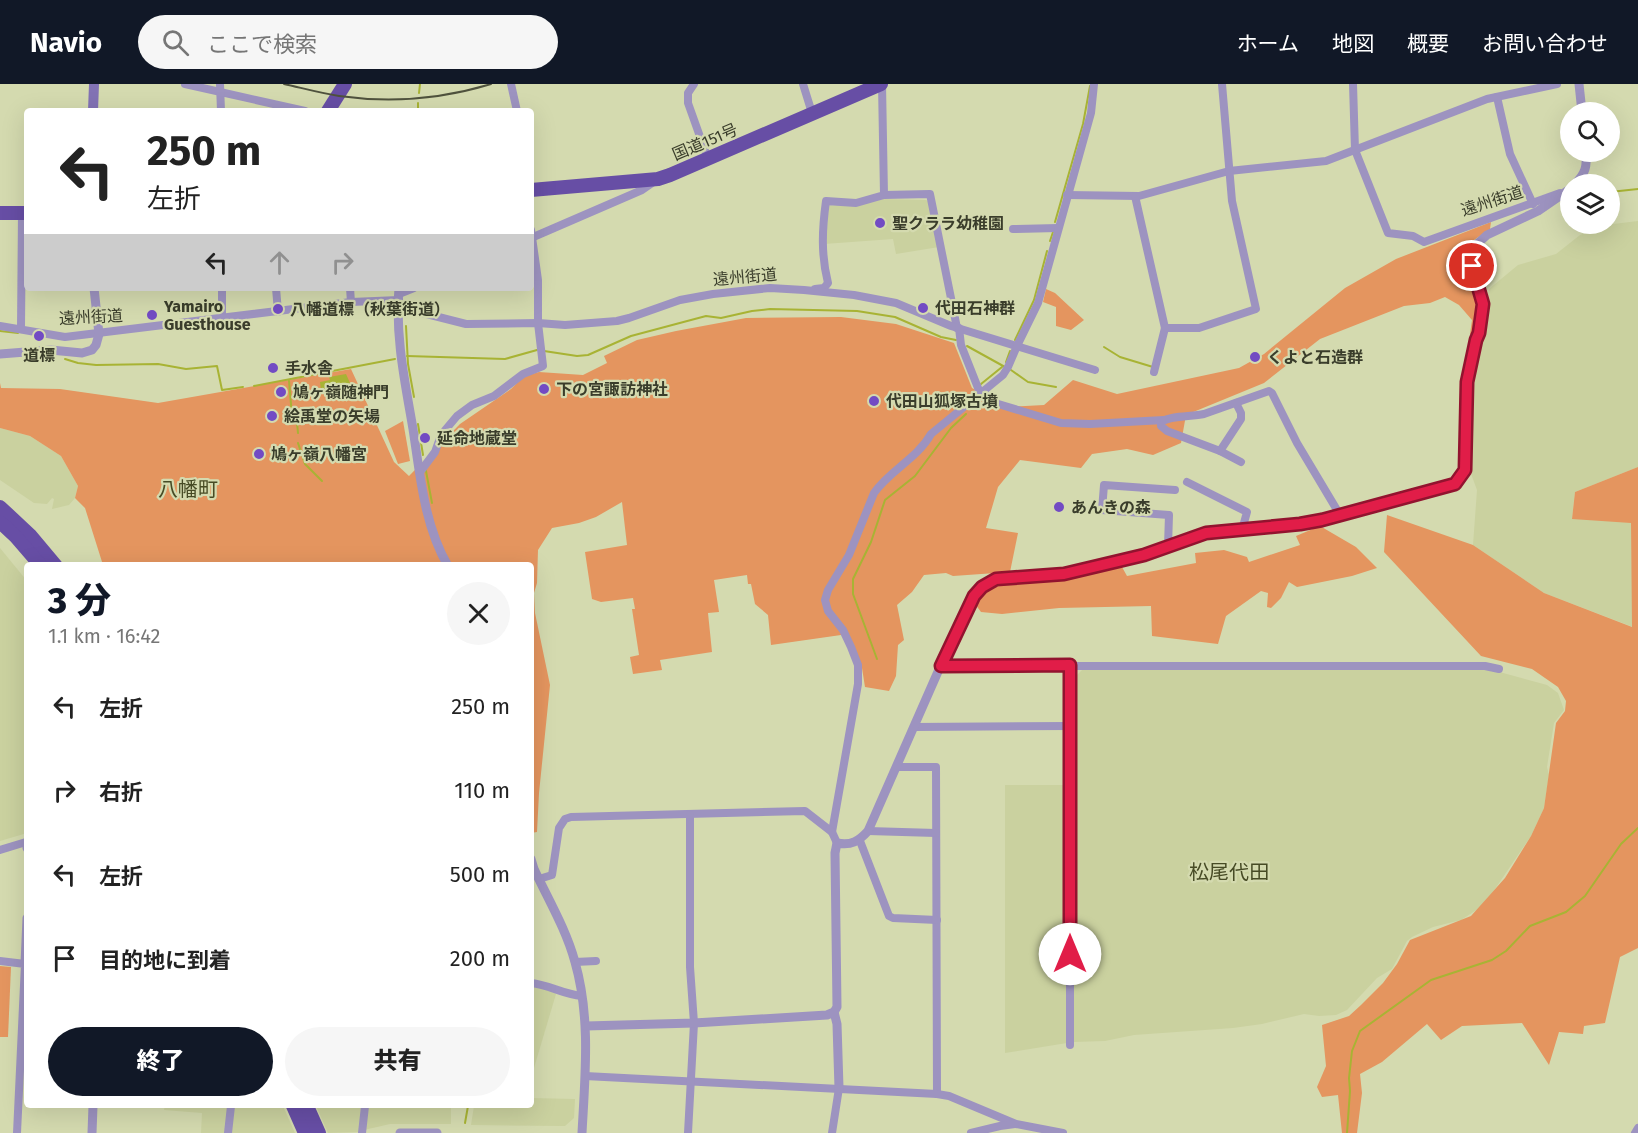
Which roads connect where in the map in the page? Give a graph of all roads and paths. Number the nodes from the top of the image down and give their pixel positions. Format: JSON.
{"nodes":[{"id":1,"x":94,"y":84,"type":"edge"},
{"id":2,"x":185,"y":84,"type":"edge"},
{"id":3,"x":345,"y":84,"type":"edge"},
{"id":4,"x":511,"y":84,"type":"edge"},
{"id":5,"x":694,"y":84,"type":"edge"},
{"id":6,"x":803,"y":84,"type":"edge"},
{"id":7,"x":882,"y":84,"type":"edge"},
{"id":8,"x":1094,"y":84,"type":"edge"},
{"id":9,"x":1222,"y":84,"type":"edge"},
{"id":10,"x":1353,"y":84,"type":"edge"},
{"id":11,"x":1557,"y":84,"type":"edge"},
{"id":12,"x":1579,"y":84,"type":"edge"},
{"id":13,"x":220,"y":88,"type":"edge"},
{"id":14,"x":1497,"y":97,"type":"junction"},
{"id":15,"x":1581,"y":102,"type":"edge"},
{"id":16,"x":93,"y":108,"type":"edge"},
{"id":17,"x":221,"y":108,"type":"edge"},
{"id":18,"x":294,"y":108,"type":"edge"},
{"id":19,"x":330,"y":108,"type":"edge"},
{"id":20,"x":516,"y":108,"type":"edge"},
{"id":21,"x":812,"y":113,"type":"junction"},
{"id":22,"x":1355,"y":150,"type":"junction"},
{"id":23,"x":708,"y":159,"type":"junction"},
{"id":24,"x":1229,"y":171,"type":"junction"},
{"id":25,"x":658,"y":179,"type":"junction"},
{"id":26,"x":534,"y":186,"type":"edge"},
{"id":27,"x":1560,"y":193,"type":"edge"},
{"id":28,"x":884,"y":195,"type":"junction"},
{"id":29,"x":1067,"y":195,"type":"junction"},
{"id":30,"x":1135,"y":196,"type":"junction"},
{"id":31,"x":1560,"y":196,"type":"edge"},
{"id":32,"x":1533,"y":204,"type":"junction"},
{"id":33,"x":0,"y":213,"type":"edge"},
{"id":34,"x":24,"y":213,"type":"edge"},
{"id":35,"x":1058,"y":228,"type":"junction"},
{"id":36,"x":1013,"y":229,"type":"dead end"},
{"id":37,"x":534,"y":234,"type":"edge"},
{"id":38,"x":534,"y":250,"type":"edge"},
{"id":39,"x":24,"y":268,"type":"edge"},
{"id":40,"x":828,"y":283,"type":"junction"},
{"id":41,"x":804,"y":290,"type":"junction"},
{"id":42,"x":94,"y":291,"type":"edge"},
{"id":43,"x":222,"y":291,"type":"edge"},
{"id":44,"x":276,"y":291,"type":"edge"},
{"id":45,"x":350,"y":291,"type":"edge"},
{"id":46,"x":854,"y":295,"type":"junction"},
{"id":47,"x":399,"y":297,"type":"edge"},
{"id":48,"x":351,"y":302,"type":"junction"},
{"id":49,"x":278,"y":312,"type":"junction"},
{"id":50,"x":222,"y":318,"type":"junction"},
{"id":51,"x":538,"y":323,"type":"junction"},
{"id":52,"x":0,"y":326,"type":"edge"},
{"id":53,"x":21,"y":328,"type":"junction"},
{"id":54,"x":958,"y":328,"type":"junction"},
{"id":55,"x":1165,"y":328,"type":"junction"},
{"id":56,"x":99,"y":334,"type":"junction"},
{"id":57,"x":1017,"y":346,"type":"junction"},
{"id":58,"x":0,"y":354,"type":"edge"},
{"id":59,"x":1095,"y":370,"type":"dead end"},
{"id":60,"x":1154,"y":372,"type":"dead end"},
{"id":61,"x":980,"y":393,"type":"junction"},
{"id":62,"x":1236,"y":403,"type":"junction"},
{"id":63,"x":1164,"y":420,"type":"junction"},
{"id":64,"x":1220,"y":451,"type":"junction"},
{"id":65,"x":1241,"y":462,"type":"dead end"},
{"id":66,"x":420,"y":471,"type":"junction"},
{"id":67,"x":1187,"y":482,"type":"dead end"},
{"id":68,"x":1175,"y":490,"type":"dead end"},
{"id":69,"x":0,"y":507,"type":"edge"},
{"id":70,"x":1340,"y":515,"type":"junction"},
{"id":71,"x":0,"y":522,"type":"edge"},
{"id":72,"x":1242,"y":530,"type":"junction"},
{"id":73,"x":1168,"y":546,"type":"junction"},
{"id":74,"x":38,"y":562,"type":"edge"},
{"id":75,"x":53,"y":562,"type":"edge"},
{"id":76,"x":446,"y":562,"type":"edge"},
{"id":77,"x":1070,"y":665,"type":"junction"},
{"id":78,"x":941,"y":666,"type":"junction"},
{"id":79,"x":1499,"y":669,"type":"dead end"},
{"id":80,"x":1070,"y":726,"type":"junction"},
{"id":81,"x":914,"y":727,"type":"junction"},
{"id":82,"x":897,"y":767,"type":"junction"},
{"id":83,"x":690,"y":815,"type":"junction"},
{"id":84,"x":868,"y":831,"type":"junction"},
{"id":85,"x":832,"y":832,"type":"junction"},
{"id":86,"x":936,"y":833,"type":"junction"},
{"id":87,"x":860,"y":841,"type":"junction"},
{"id":88,"x":837,"y":843,"type":"junction"},
{"id":89,"x":24,"y":845,"type":"edge"},
{"id":90,"x":0,"y":850,"type":"edge"},
{"id":91,"x":534,"y":870,"type":"edge"},
{"id":92,"x":539,"y":879,"type":"junction"},
{"id":93,"x":937,"y":920,"type":"junction"},
{"id":94,"x":596,"y":961,"type":"dead end"},
{"id":95,"x":0,"y":962,"type":"edge"},
{"id":96,"x":575,"y":962,"type":"junction"},
{"id":97,"x":24,"y":964,"type":"edge"},
{"id":98,"x":534,"y":983,"type":"edge"},
{"id":99,"x":582,"y":996,"type":"junction"},
{"id":100,"x":24,"y":1002,"type":"edge"},
{"id":101,"x":834,"y":1012,"type":"junction"},
{"id":102,"x":694,"y":1023,"type":"junction"},
{"id":103,"x":586,"y":1026,"type":"junction"},
{"id":104,"x":1070,"y":1045,"type":"dead end"},
{"id":105,"x":585,"y":1076,"type":"junction"},
{"id":106,"x":692,"y":1081,"type":"junction"},
{"id":107,"x":838,"y":1088,"type":"junction"},
{"id":108,"x":937,"y":1094,"type":"junction"},
{"id":109,"x":93,"y":1108,"type":"edge"},
{"id":110,"x":231,"y":1108,"type":"edge"},
{"id":111,"x":294,"y":1108,"type":"edge"},
{"id":112,"x":308,"y":1108,"type":"edge"},
{"id":113,"x":365,"y":1108,"type":"edge"},
{"id":114,"x":1016,"y":1124,"type":"junction"},
{"id":115,"x":1638,"y":1128,"type":"edge"},
{"id":116,"x":17,"y":1133,"type":"edge"},
{"id":117,"x":92,"y":1133,"type":"edge"},
{"id":118,"x":228,"y":1133,"type":"edge"},
{"id":119,"x":305,"y":1133,"type":"edge"},
{"id":120,"x":320,"y":1133,"type":"edge"},
{"id":121,"x":362,"y":1133,"type":"edge"},
{"id":122,"x":400,"y":1133,"type":"edge"},
{"id":123,"x":437,"y":1133,"type":"edge"},
{"id":124,"x":582,"y":1133,"type":"edge"},
{"id":125,"x":688,"y":1133,"type":"edge"},
{"id":126,"x":832,"y":1133,"type":"edge"},
{"id":127,"x":971,"y":1133,"type":"edge"},
{"id":128,"x":1063,"y":1133,"type":"edge"},
{"id":129,"x":1635,"y":1133,"type":"edge"}],
"edges":[{"from":1,"to":16,"type":"main road"},
{"from":2,"to":13,"type":"street"},
{"from":3,"to":19,"type":"highway"},
{"from":4,"to":20,"type":"street"},
{"from":5,"to":23,"type":"street"},
{"from":6,"to":21,"type":"street"},
{"from":7,"to":21,"type":"highway","name":"国道151号"},
{"from":7,"to":28,"type":"street"},
{"from":8,"to":29,"type":"street"},
{"from":9,"to":24,"type":"street"},
{"from":10,"to":22,"type":"street"},
{"from":11,"to":14,"type":"street"},
{"from":12,"to":15,"type":"street"},
{"from":13,"to":17,"type":"street"},
{"from":13,"to":18,"type":"street"},
{"from":14,"to":22,"type":"street"},
{"from":14,"to":32,"type":"street"},
{"from":21,"to":23,"type":"highway","name":"国道151号"},
{"from":22,"to":24,"type":"street"},
{"from":22,"to":32,"type":"street","name":"遠州街道"},
{"from":23,"to":25,"type":"highway","name":"国道151号"},
{"from":24,"to":30,"type":"street"},
{"from":24,"to":55,"type":"street"},
{"from":25,"to":26,"type":"highway","name":"国道151号"},
{"from":25,"to":37,"type":"street"},
{"from":27,"to":32,"type":"street","name":"遠州街道"},
{"from":28,"to":40,"type":"street"},
{"from":28,"to":54,"type":"street"},
{"from":29,"to":30,"type":"street"},
{"from":29,"to":35,"type":"street"},
{"from":30,"to":55,"type":"street"},
{"from":31,"to":70,"type":"street"},
{"from":33,"to":34,"type":"highway"},
{"from":35,"to":36,"type":"street"},
{"from":35,"to":57,"type":"street"},
{"from":38,"to":51,"type":"street"},
{"from":39,"to":53,"type":"street"},
{"from":40,"to":41,"type":"street"},
{"from":40,"to":46,"type":"street"},
{"from":41,"to":46,"type":"street","name":"遠州街道"},
{"from":41,"to":51,"type":"street","name":"遠州街道"},
{"from":42,"to":56,"type":"street"},
{"from":43,"to":50,"type":"street"},
{"from":44,"to":49,"type":"street"},
{"from":45,"to":48,"type":"street"},
{"from":46,"to":54,"type":"street","name":"遠州街道"},
{"from":47,"to":48,"type":"street","name":"遠州街道"},
{"from":47,"to":51,"type":"street","name":"遠州街道"},
{"from":47,"to":66,"type":"street"},
{"from":48,"to":49,"type":"street","name":"遠州街道"},
{"from":49,"to":50,"type":"street","name":"遠州街道"},
{"from":50,"to":56,"type":"street","name":"遠州街道"},
{"from":51,"to":66,"type":"street"},
{"from":52,"to":53,"type":"street","name":"遠州街道"},
{"from":53,"to":56,"type":"street","name":"遠州街道"},
{"from":54,"to":57,"type":"street","name":"遠州街道"},
{"from":54,"to":61,"type":"street"},
{"from":55,"to":60,"type":"street"},
{"from":56,"to":58,"type":"street"},
{"from":57,"to":59,"type":"street","name":"遠州街道"},
{"from":57,"to":61,"type":"street"},
{"from":61,"to":63,"type":"street"},
{"from":61,"to":85,"type":"street"},
{"from":62,"to":63,"type":"street"},
{"from":62,"to":64,"type":"street"},
{"from":62,"to":70,"type":"street"},
{"from":63,"to":64,"type":"street"},
{"from":64,"to":65,"type":"street"},
{"from":66,"to":76,"type":"street"},
{"from":67,"to":72,"type":"street"},
{"from":68,"to":73,"type":"street"},
{"from":69,"to":75,"type":"highway"},
{"from":70,"to":72,"type":"street"},
{"from":71,"to":74,"type":"highway"},
{"from":72,"to":73,"type":"street"},
{"from":73,"to":78,"type":"street"},
{"from":77,"to":78,"type":"street"},
{"from":77,"to":79,"type":"street"},
{"from":77,"to":80,"type":"street"},
{"from":78,"to":81,"type":"street"},
{"from":80,"to":81,"type":"street"},
{"from":80,"to":104,"type":"street"},
{"from":81,"to":82,"type":"street"},
{"from":82,"to":84,"type":"street"},
{"from":82,"to":86,"type":"street"},
{"from":83,"to":85,"type":"street"},
{"from":83,"to":92,"type":"street"},
{"from":83,"to":102,"type":"street"},
{"from":84,"to":86,"type":"street"},
{"from":84,"to":87,"type":"street"},
{"from":85,"to":88,"type":"street"},
{"from":86,"to":93,"type":"street"},
{"from":87,"to":88,"type":"street"},
{"from":87,"to":93,"type":"street"},
{"from":88,"to":101,"type":"street"},
{"from":89,"to":90,"type":"street"},
{"from":91,"to":92,"type":"street"},
{"from":92,"to":96,"type":"street"},
{"from":93,"to":108,"type":"street"},
{"from":94,"to":96,"type":"street"},
{"from":95,"to":97,"type":"street"},
{"from":96,"to":99,"type":"street"},
{"from":98,"to":99,"type":"street"},
{"from":99,"to":103,"type":"street"},
{"from":100,"to":116,"type":"street"},
{"from":101,"to":102,"type":"street"},
{"from":101,"to":107,"type":"street"},
{"from":102,"to":103,"type":"street"},
{"from":102,"to":106,"type":"street"},
{"from":103,"to":105,"type":"street"},
{"from":105,"to":106,"type":"street"},
{"from":105,"to":124,"type":"street"},
{"from":106,"to":107,"type":"street"},
{"from":106,"to":125,"type":"street"},
{"from":107,"to":108,"type":"street"},
{"from":107,"to":126,"type":"street"},
{"from":108,"to":114,"type":"street"},
{"from":109,"to":117,"type":"street"},
{"from":110,"to":118,"type":"street"},
{"from":111,"to":119,"type":"highway"},
{"from":112,"to":120,"type":"highway"},
{"from":113,"to":121,"type":"street"},
{"from":114,"to":127,"type":"street"},
{"from":114,"to":128,"type":"street"},
{"from":115,"to":129,"type":"street"},
{"from":122,"to":123,"type":"street"}]}
